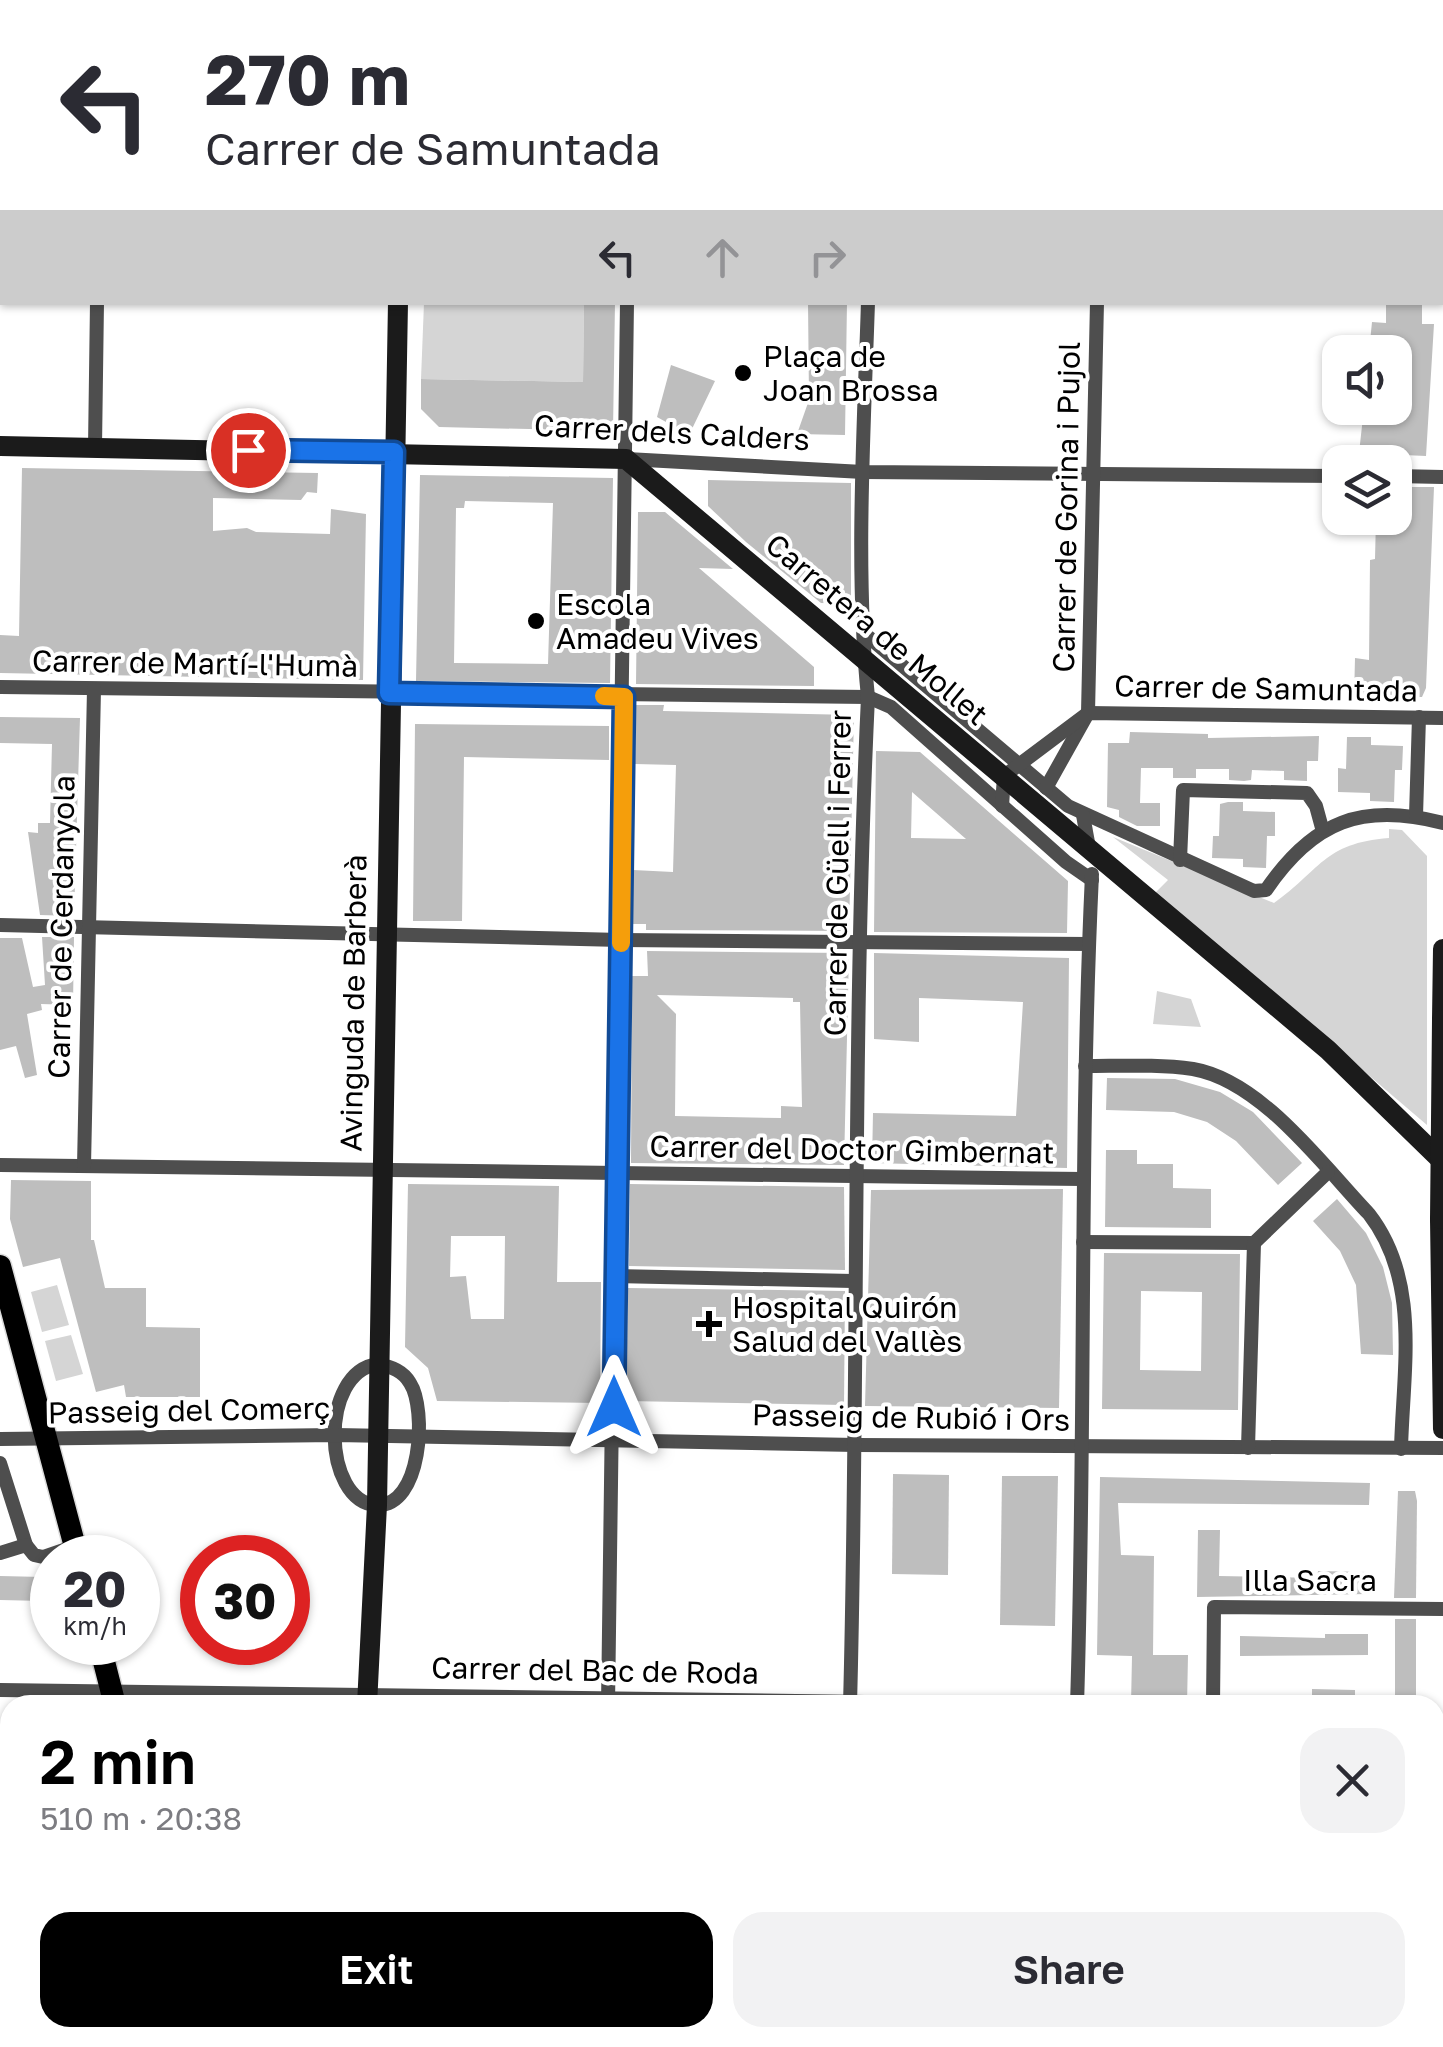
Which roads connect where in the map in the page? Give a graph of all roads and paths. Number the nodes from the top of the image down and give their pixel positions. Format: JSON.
{"nodes":[{"id":1,"x":97,"y":305,"type":"edge"},
{"id":2,"x":398,"y":305,"type":"edge"},
{"id":3,"x":627,"y":305,"type":"edge"},
{"id":4,"x":868,"y":305,"type":"edge"},
{"id":5,"x":1098,"y":305,"type":"edge"},
{"id":6,"x":0,"y":446,"type":"edge"},
{"id":7,"x":95,"y":446,"type":"junction"},
{"id":8,"x":394,"y":452,"type":"junction"},
{"id":9,"x":626,"y":459,"type":"junction"},
{"id":10,"x":863,"y":472,"type":"junction"},
{"id":11,"x":1096,"y":473,"type":"junction"},
{"id":12,"x":1322,"y":476,"type":"edge"},
{"id":13,"x":1412,"y":476,"type":"edge"},
{"id":14,"x":1443,"y":477,"type":"edge"},
{"id":15,"x":866,"y":634,"type":"junction"},
{"id":16,"x":864,"y":657,"type":"junction"},
{"id":17,"x":0,"y":687,"type":"edge"},
{"id":18,"x":94,"y":689,"type":"junction"},
{"id":19,"x":389,"y":693,"type":"junction"},
{"id":20,"x":624,"y":697,"type":"junction"},
{"id":21,"x":868,"y":697,"type":"junction"},
{"id":22,"x":1088,"y":713,"type":"junction"},
{"id":23,"x":1419,"y":718,"type":"junction"},
{"id":24,"x":1443,"y":718,"type":"edge"},
{"id":25,"x":1010,"y":770,"type":"junction"},
{"id":26,"x":1046,"y":788,"type":"junction"},
{"id":27,"x":1002,"y":806,"type":"junction"},
{"id":28,"x":1083,"y":815,"type":"junction"},
{"id":29,"x":1416,"y":816,"type":"junction"},
{"id":30,"x":1443,"y":824,"type":"edge"},
{"id":31,"x":1322,"y":828,"type":"junction"},
{"id":32,"x":1089,"y":847,"type":"junction"},
{"id":33,"x":1180,"y":860,"type":"junction"},
{"id":34,"x":1122,"y":876,"type":"junction"},
{"id":35,"x":1092,"y":880,"type":"junction"},
{"id":36,"x":0,"y":925,"type":"edge"},
{"id":37,"x":88,"y":926,"type":"junction"},
{"id":38,"x":385,"y":935,"type":"junction"},
{"id":39,"x":621,"y":940,"type":"junction"},
{"id":40,"x":863,"y":941,"type":"junction"},
{"id":41,"x":1089,"y":944,"type":"junction"},
{"id":42,"x":1443,"y":948,"type":"edge"},
{"id":43,"x":1442,"y":1020,"type":"edge"},
{"id":44,"x":1085,"y":1066,"type":"junction"},
{"id":45,"x":1443,"y":1162,"type":"edge"},
{"id":46,"x":0,"y":1165,"type":"edge"},
{"id":47,"x":84,"y":1166,"type":"junction"},
{"id":48,"x":380,"y":1170,"type":"junction"},
{"id":49,"x":1328,"y":1172,"type":"junction"},
{"id":50,"x":615,"y":1173,"type":"junction"},
{"id":51,"x":858,"y":1176,"type":"junction"},
{"id":52,"x":1084,"y":1179,"type":"junction"},
{"id":53,"x":1083,"y":1242,"type":"junction"},
{"id":54,"x":1254,"y":1243,"type":"junction"},
{"id":55,"x":0,"y":1266,"type":"edge"},
{"id":56,"x":614,"y":1276,"type":"junction"},
{"id":57,"x":853,"y":1281,"type":"junction"},
{"id":58,"x":378,"y":1364,"type":"junction"},
{"id":59,"x":1443,"y":1429,"type":"edge"},
{"id":60,"x":336,"y":1436,"type":"junction"},
{"id":61,"x":378,"y":1436,"type":"junction"},
{"id":62,"x":418,"y":1437,"type":"junction"},
{"id":63,"x":614,"y":1438,"type":"junction"},
{"id":64,"x":0,"y":1439,"type":"edge"},
{"id":65,"x":46,"y":1439,"type":"junction"},
{"id":66,"x":856,"y":1445,"type":"junction"},
{"id":67,"x":1085,"y":1447,"type":"junction"},
{"id":68,"x":1248,"y":1448,"type":"junction"},
{"id":69,"x":1443,"y":1448,"type":"edge"},
{"id":70,"x":1401,"y":1449,"type":"junction"},
{"id":71,"x":0,"y":1463,"type":"edge"},
{"id":72,"x":376,"y":1506,"type":"junction"},
{"id":73,"x":71,"y":1535,"type":"edge"},
{"id":74,"x":26,"y":1545,"type":"junction"},
{"id":75,"x":30,"y":1550,"type":"edge"},
{"id":76,"x":0,"y":1553,"type":"edge"},
{"id":77,"x":1443,"y":1609,"type":"edge"},
{"id":78,"x":105,"y":1665,"type":"edge"},
{"id":79,"x":0,"y":1690,"type":"edge"},
{"id":80,"x":63,"y":1695,"type":"edge"},
{"id":81,"x":112,"y":1695,"type":"edge"},
{"id":82,"x":367,"y":1695,"type":"edge"},
{"id":83,"x":608,"y":1695,"type":"edge"},
{"id":84,"x":850,"y":1695,"type":"edge"},
{"id":85,"x":1078,"y":1695,"type":"edge"},
{"id":86,"x":1212,"y":1695,"type":"edge"}],
"edges":[{"from":1,"to":7,"type":"street"},
{"from":2,"to":8,"type":"street","name":"Avinguda de Barberà"},
{"from":3,"to":9,"type":"street"},
{"from":4,"to":10,"type":"street","name":"Carrer de Güell i Ferrer"},
{"from":5,"to":11,"type":"street","name":"Carrer de Gorina i Pujol"},
{"from":6,"to":7,"type":"street","name":"Carrer dels Calders"},
{"from":7,"to":8,"type":"street","name":"Carrer dels Calders"},
{"from":8,"to":9,"type":"street","name":"Carrer dels Calders"},
{"from":8,"to":19,"type":"street","name":"Avinguda de Barberà"},
{"from":9,"to":10,"type":"street","name":"Carrer dels Calders"},
{"from":9,"to":16,"type":"street","name":"Carretera de Mollet"},
{"from":9,"to":20,"type":"street"},
{"from":10,"to":11,"type":"street","name":"Carrer dels Calders"},
{"from":10,"to":15,"type":"street","name":"Carrer de Güell i Ferrer"},
{"from":11,"to":12,"type":"street","name":"Carrer dels Calders"},
{"from":11,"to":22,"type":"street","name":"Carrer de Gorina i Pujol"},
{"from":13,"to":14,"type":"street"},
{"from":15,"to":16,"type":"street","name":"Carrer de Güell i Ferrer"},
{"from":15,"to":25,"type":"street","name":"Carretera de Mollet"},
{"from":16,"to":21,"type":"street","name":"Carrer de Güell i Ferrer"},
{"from":16,"to":25,"type":"street","name":"Carretera de Mollet"},
{"from":17,"to":18,"type":"street","name":"Carrer de Martí-l'Humà"},
{"from":18,"to":19,"type":"street","name":"Carrer de Martí-l'Humà"},
{"from":18,"to":37,"type":"street","name":"Carrer de Cerdanyola"},
{"from":19,"to":20,"type":"street"},
{"from":19,"to":38,"type":"street","name":"Avinguda de Barberà"},
{"from":20,"to":21,"type":"street"},
{"from":20,"to":39,"type":"street"},
{"from":21,"to":27,"type":"street","name":"Carretera de Mollet"},
{"from":21,"to":40,"type":"street","name":"Carrer de Güell i Ferrer"},
{"from":22,"to":23,"type":"street","name":"Carrer de Samuntada"},
{"from":22,"to":25,"type":"street","name":"Carrer de Samuntada"},
{"from":22,"to":26,"type":"street","name":"Carrer de Samuntada"},
{"from":23,"to":24,"type":"street","name":"Carrer de Samuntada"},
{"from":23,"to":29,"type":"street"},
{"from":25,"to":26,"type":"street","name":"Carretera de Mollet"},
{"from":25,"to":27,"type":"street"},
{"from":25,"to":32,"type":"street","name":"Carretera de Mollet"},
{"from":26,"to":28,"type":"street","name":"Carretera de Mollet"},
{"from":27,"to":35,"type":"street","name":"Carretera de Mollet"},
{"from":28,"to":32,"type":"street"},
{"from":28,"to":33,"type":"street","name":"Carretera de Mollet"},
{"from":29,"to":30,"type":"street"},
{"from":29,"to":31,"type":"street"},
{"from":31,"to":33,"type":"street","name":"Carretera de Mollet"},
{"from":31,"to":33,"type":"street"},
{"from":32,"to":34,"type":"street","name":"Carretera de Mollet"},
{"from":32,"to":35,"type":"street"},
{"from":34,"to":35,"type":"street"},
{"from":34,"to":45,"type":"street","name":"Carretera de Mollet"},
{"from":35,"to":41,"type":"street"},
{"from":36,"to":37,"type":"street"},
{"from":37,"to":38,"type":"street"},
{"from":37,"to":47,"type":"street","name":"Carrer de Cerdanyola"},
{"from":38,"to":39,"type":"street"},
{"from":38,"to":48,"type":"street","name":"Avinguda de Barberà"},
{"from":39,"to":40,"type":"street"},
{"from":39,"to":50,"type":"street"},
{"from":40,"to":41,"type":"street"},
{"from":40,"to":51,"type":"street","name":"Carrer de Güell i Ferrer"},
{"from":41,"to":44,"type":"street"},
{"from":42,"to":43,"type":"street"},
{"from":43,"to":59,"type":"street","bridge":true},
{"from":44,"to":49,"type":"street"},
{"from":44,"to":52,"type":"street"},
{"from":46,"to":47,"type":"street","name":"Carrer del Doctor Gimbernat"},
{"from":47,"to":48,"type":"street","name":"Carrer del Doctor Gimbernat"},
{"from":48,"to":50,"type":"street","name":"Carrer del Doctor Gimbernat"},
{"from":48,"to":58,"type":"street","name":"Avinguda de Barberà"},
{"from":49,"to":54,"type":"street"},
{"from":49,"to":70,"type":"street"},
{"from":50,"to":51,"type":"street","name":"Carrer del Doctor Gimbernat"},
{"from":50,"to":56,"type":"street"},
{"from":51,"to":52,"type":"street","name":"Carrer del Doctor Gimbernat"},
{"from":51,"to":57,"type":"street","name":"Carrer de Güell i Ferrer"},
{"from":52,"to":53,"type":"street"},
{"from":53,"to":54,"type":"street"},
{"from":53,"to":67,"type":"street"},
{"from":54,"to":68,"type":"street"},
{"from":55,"to":65,"type":"main road"},
{"from":56,"to":57,"type":"street"},
{"from":56,"to":63,"type":"street"},
{"from":57,"to":66,"type":"street","name":"Carrer de Güell i Ferrer"},
{"from":58,"to":60,"type":"street"},
{"from":58,"to":61,"type":"street","name":"Avinguda de Barberà"},
{"from":58,"to":62,"type":"street"},
{"from":60,"to":61,"type":"street","name":"Passeig del Comerç"},
{"from":60,"to":65,"type":"street","name":"Passeig del Comerç"},
{"from":60,"to":72,"type":"street"},
{"from":61,"to":62,"type":"street","name":"Passeig de Rubió i Ors"},
{"from":61,"to":72,"type":"street","name":"Avinguda de Barberà"},
{"from":62,"to":63,"type":"street","name":"Passeig de Rubió i Ors"},
{"from":62,"to":72,"type":"street"},
{"from":63,"to":66,"type":"street","name":"Passeig de Rubió i Ors"},
{"from":63,"to":83,"type":"street"},
{"from":64,"to":65,"type":"street","name":"Passeig del Comerç"},
{"from":65,"to":73,"type":"main road"},
{"from":66,"to":67,"type":"street","name":"Passeig de Rubió i Ors"},
{"from":66,"to":84,"type":"street","name":"Carrer de Güell i Ferrer"},
{"from":67,"to":68,"type":"street","name":"Passeig de Rubió i Ors"},
{"from":67,"to":85,"type":"street"},
{"from":68,"to":70,"type":"street","name":"Passeig de Rubió i Ors"},
{"from":69,"to":70,"type":"street","name":"Passeig de Rubió i Ors"},
{"from":71,"to":74,"type":"street"},
{"from":72,"to":82,"type":"street","name":"Avinguda de Barberà"},
{"from":74,"to":75,"type":"street"},
{"from":74,"to":76,"type":"street"},
{"from":77,"to":86,"type":"street","name":"Illa Sacra"},
{"from":78,"to":81,"type":"main road"},
{"from":79,"to":80,"type":"street","name":"Carrer del Bac de Roda"}]}
